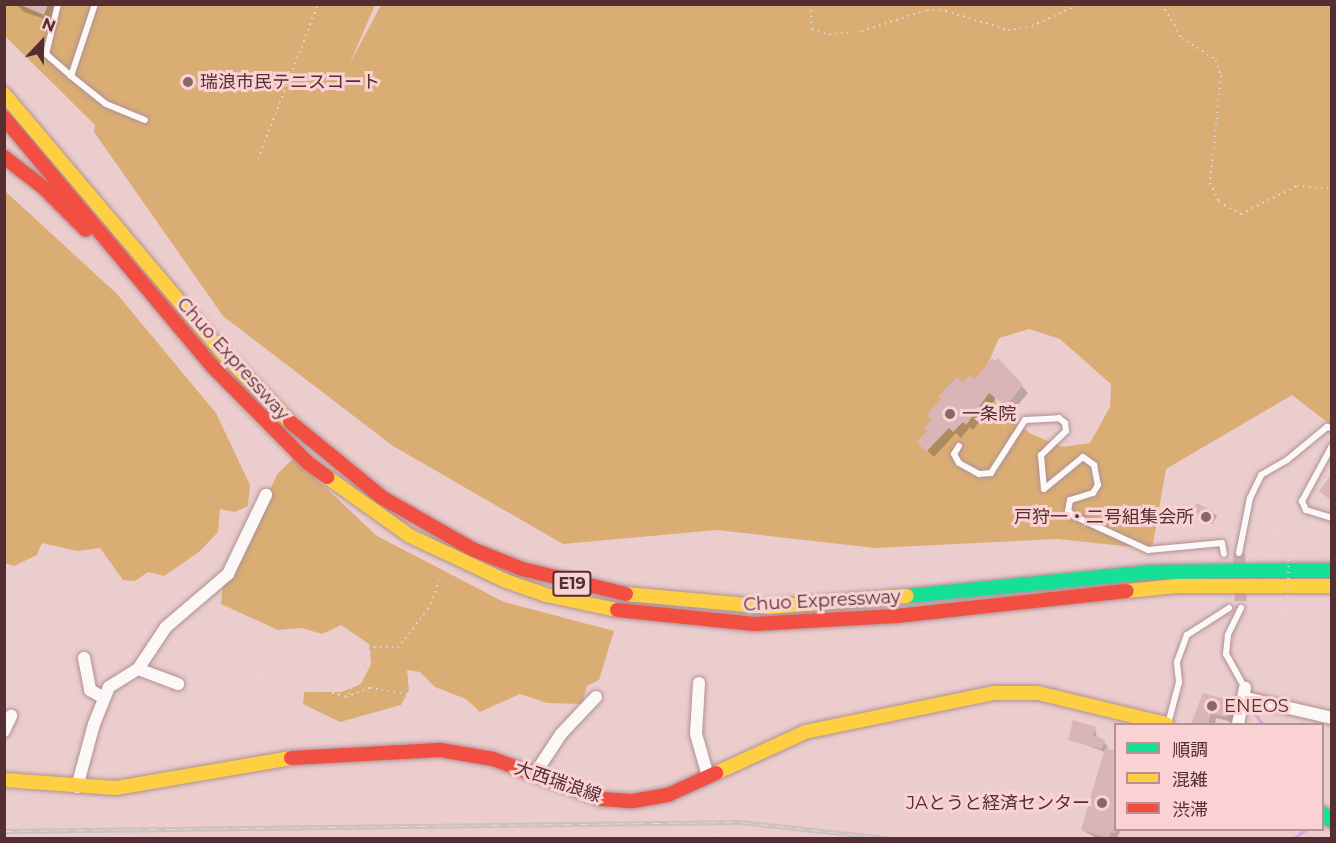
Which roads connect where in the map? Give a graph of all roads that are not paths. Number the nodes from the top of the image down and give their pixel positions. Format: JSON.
{"nodes":[{"id":1,"x":58,"y":4,"type":"edge"},
{"id":2,"x":95,"y":4,"type":"edge"},
{"id":3,"x":4,"y":76,"type":"edge"},
{"id":4,"x":71,"y":76,"type":"junction"},
{"id":5,"x":4,"y":94,"type":"edge"},
{"id":6,"x":4,"y":118,"type":"edge"},
{"id":7,"x":145,"y":120,"type":"dead end"},
{"id":8,"x":4,"y":158,"type":"edge"},
{"id":9,"x":162,"y":279,"type":"junction"},
{"id":10,"x":211,"y":365,"type":"junction"},
{"id":11,"x":1332,"y":428,"type":"edge"},
{"id":12,"x":959,"y":446,"type":"dead end"},
{"id":13,"x":1332,"y":446,"type":"edge"},
{"id":14,"x":266,"y":495,"type":"dead end"},
{"id":15,"x":1332,"y":518,"type":"edge"},
{"id":16,"x":1239,"y":553,"type":"tunnel mouth"},
{"id":17,"x":1224,"y":554,"type":"dead end"},
{"id":18,"x":1332,"y":570,"type":"edge"},
{"id":19,"x":1332,"y":586,"type":"edge"},
{"id":20,"x":1229,"y":608,"type":"dead end"},
{"id":21,"x":1241,"y":608,"type":"tunnel mouth"},
{"id":22,"x":84,"y":658,"type":"dead end"},
{"id":23,"x":138,"y":669,"type":"junction"},
{"id":24,"x":699,"y":683,"type":"dead end"},
{"id":25,"x":178,"y":684,"type":"dead end"},
{"id":26,"x":1245,"y":693,"type":"junction"},
{"id":27,"x":596,"y":697,"type":"dead end"},
{"id":28,"x":104,"y":698,"type":"junction"},
{"id":29,"x":11,"y":716,"type":"dead end"},
{"id":30,"x":1332,"y":718,"type":"edge"},
{"id":31,"x":1163,"y":723,"type":"edge"},
{"id":32,"x":1167,"y":723,"type":"edge"},
{"id":33,"x":1238,"y":723,"type":"edge"},
{"id":34,"x":4,"y":731,"type":"edge"},
{"id":35,"x":714,"y":773,"type":"junction"},
{"id":36,"x":534,"y":775,"type":"junction"},
{"id":37,"x":4,"y":780,"type":"edge"},
{"id":38,"x":77,"y":787,"type":"junction"}],
"edges":[{"from":1,"to":4,"type":"lane"},
{"from":2,"to":4,"type":"lane"},
{"from":3,"to":9,"type":"main road"},
{"from":4,"to":7,"type":"lane"},
{"from":5,"to":9,"type":"main road","name":"Chuo Expressway","number":"E19"},
{"from":6,"to":10,"type":"main road","name":"Chuo Expressway","number":"E19"},
{"from":8,"to":10,"type":"main road"},
{"from":9,"to":18,"type":"main road","name":"Chuo Expressway","number":"E19"},
{"from":10,"to":19,"type":"main road","name":"Chuo Expressway","number":"E19"},
{"from":11,"to":16,"type":"lane"},
{"from":12,"to":17,"type":"lane"},
{"from":13,"to":15,"type":"lane"},
{"from":14,"to":23,"type":"street"},
{"from":20,"to":32,"type":"lane"},
{"from":21,"to":26,"type":"lane"},
{"from":22,"to":28,"type":"street"},
{"from":23,"to":25,"type":"street"},
{"from":23,"to":28,"type":"street"},
{"from":24,"to":35,"type":"street"},
{"from":26,"to":30,"type":"street"},
{"from":26,"to":33,"type":"street"},
{"from":27,"to":36,"type":"street"},
{"from":28,"to":38,"type":"street"},
{"from":29,"to":34,"type":"street"},
{"from":31,"to":35,"type":"main road","name":"大西瑞浪線"},
{"from":35,"to":36,"type":"main road","name":"大西瑞浪線"},
{"from":36,"to":38,"type":"main road","name":"大西瑞浪線"},
{"from":37,"to":38,"type":"main road","name":"大西瑞浪線"}]}
